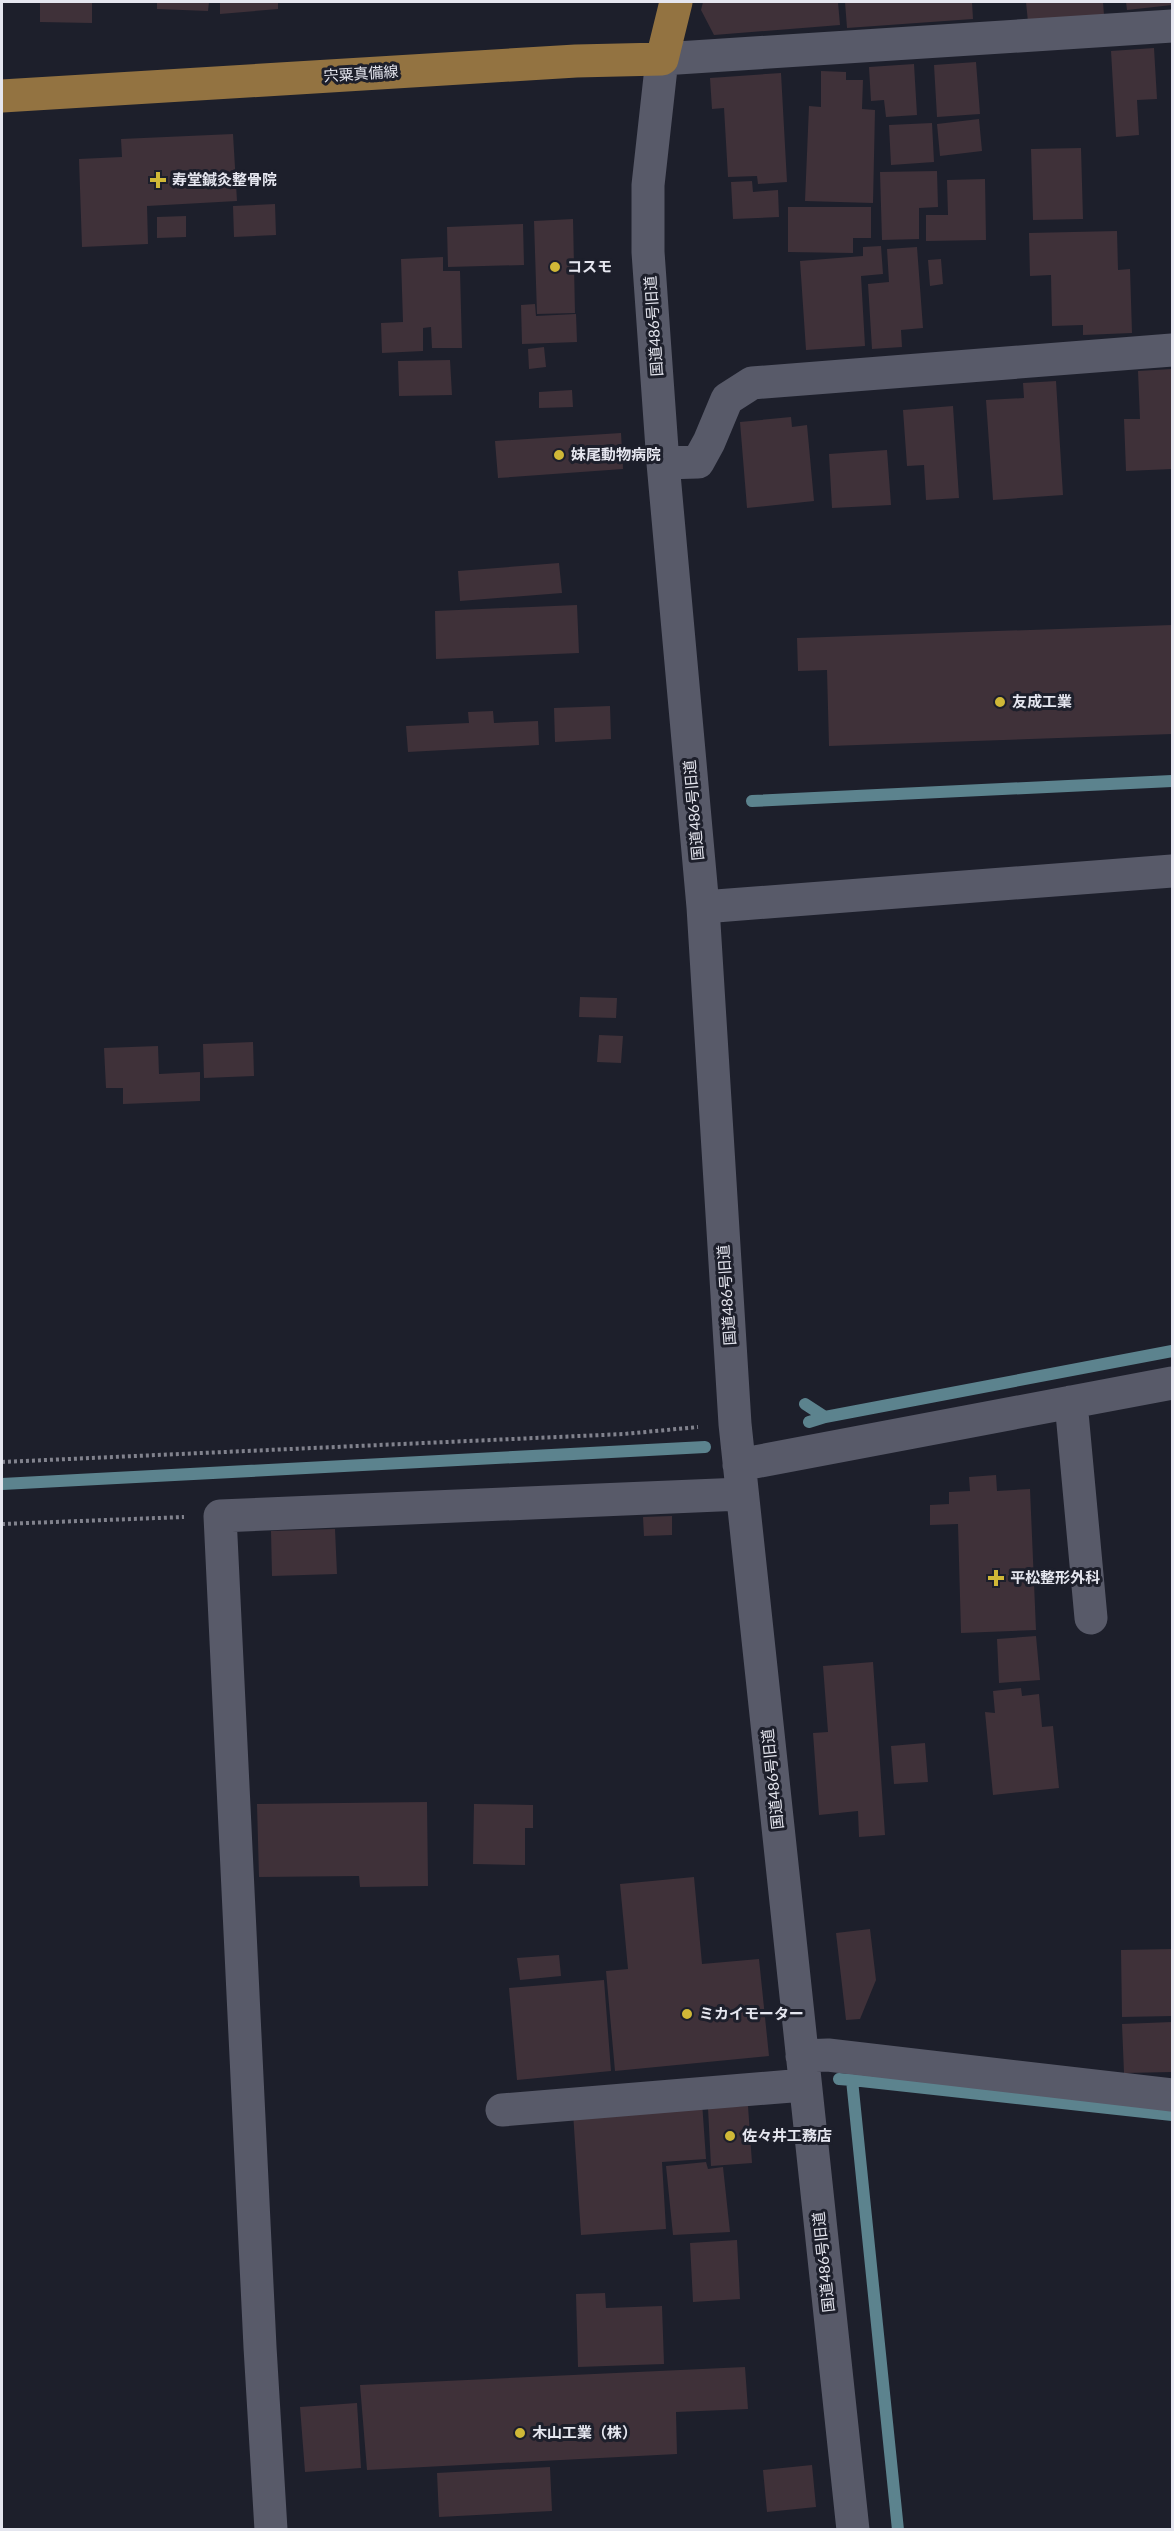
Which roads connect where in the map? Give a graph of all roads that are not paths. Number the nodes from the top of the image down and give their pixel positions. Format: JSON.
{"nodes":[{"id":1,"x":676,"y":2,"type":"edge"},
{"id":2,"x":1173,"y":26,"type":"edge"},
{"id":3,"x":662,"y":58,"type":"junction"},
{"id":4,"x":2,"y":96,"type":"edge"},
{"id":5,"x":1173,"y":350,"type":"edge"},
{"id":6,"x":663,"y":463,"type":"junction"},
{"id":7,"x":1173,"y":871,"type":"edge"},
{"id":8,"x":703,"y":907,"type":"junction"},
{"id":9,"x":1173,"y":1383,"type":"edge"},
{"id":10,"x":1071,"y":1402,"type":"junction"},
{"id":11,"x":741,"y":1479,"type":"junction"},
{"id":12,"x":1091,"y":1618,"type":"dead end"},
{"id":13,"x":803,"y":2071,"type":"junction"},
{"id":14,"x":1173,"y":2095,"type":"edge"},
{"id":15,"x":502,"y":2110,"type":"dead end"},
{"id":16,"x":272,"y":2529,"type":"edge"},
{"id":17,"x":853,"y":2529,"type":"edge"}],
"edges":[{"from":1,"to":3,"type":"main road"},
{"from":2,"to":3,"type":"street"},
{"from":3,"to":4,"type":"main road","name":"宍粟真備線"},
{"from":3,"to":6,"type":"street","name":"国道486号旧道"},
{"from":5,"to":6,"type":"street"},
{"from":6,"to":8,"type":"street","name":"国道486号旧道"},
{"from":7,"to":8,"type":"street"},
{"from":8,"to":11,"type":"street","name":"国道486号旧道"},
{"from":9,"to":10,"type":"street"},
{"from":10,"to":11,"type":"street"},
{"from":10,"to":12,"type":"street"},
{"from":11,"to":13,"type":"street","name":"国道486号旧道"},
{"from":11,"to":16,"type":"street"},
{"from":13,"to":14,"type":"street"},
{"from":13,"to":15,"type":"street"},
{"from":13,"to":17,"type":"street","name":"国道486号旧道"}]}
